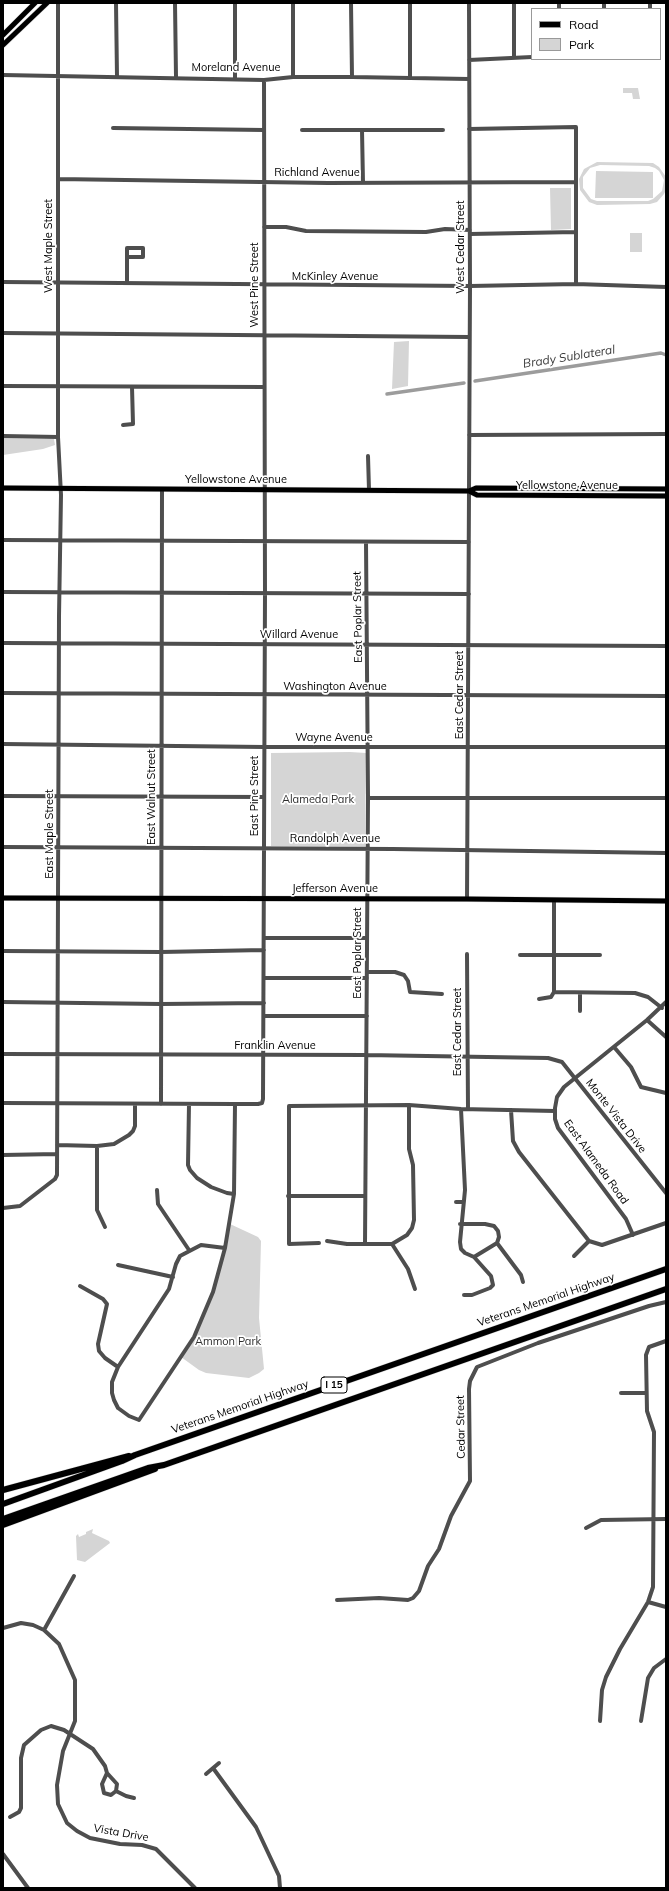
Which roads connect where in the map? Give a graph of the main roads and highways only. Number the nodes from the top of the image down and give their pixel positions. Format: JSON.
{"nodes":[{"id":1,"x":35,"y":3,"type":"edge"},
{"id":2,"x":47,"y":3,"type":"edge"},
{"id":3,"x":3,"y":35,"type":"edge"},
{"id":4,"x":3,"y":45,"type":"edge"},
{"id":5,"x":3,"y":488,"type":"edge"},
{"id":6,"x":666,"y":489,"type":"edge"},
{"id":7,"x":469,"y":490,"type":"junction"},
{"id":8,"x":666,"y":496,"type":"edge"},
{"id":9,"x":3,"y":898,"type":"edge"},
{"id":10,"x":666,"y":901,"type":"edge"},
{"id":11,"x":666,"y":1269,"type":"edge"},
{"id":12,"x":666,"y":1289,"type":"edge"},
{"id":13,"x":134,"y":1455,"type":"junction"},
{"id":14,"x":164,"y":1465,"type":"junction"},
{"id":15,"x":3,"y":1490,"type":"edge"},
{"id":16,"x":3,"y":1504,"type":"edge"},
{"id":17,"x":3,"y":1519,"type":"edge"},
{"id":18,"x":3,"y":1525,"type":"edge"}],
"edges":[{"from":1,"to":3,"type":"main road"},
{"from":2,"to":4,"type":"main road"},
{"from":5,"to":7,"type":"main road","name":"Yellowstone Avenue"},
{"from":6,"to":7,"type":"main road","name":"Yellowstone Avenue"},
{"from":7,"to":8,"type":"main road","name":"Yellowstone Avenue"},
{"from":9,"to":10,"type":"main road","name":"Jefferson Avenue"},
{"from":11,"to":13,"type":"highway","name":"Veterans Memorial Highway","number":"I 15"},
{"from":12,"to":14,"type":"highway","number":"I 15"},
{"from":13,"to":15,"type":"highway"},
{"from":13,"to":16,"type":"highway","name":"Veterans Memorial Highway","number":"I 15"},
{"from":14,"to":17,"type":"highway","number":"I 15"},
{"from":14,"to":18,"type":"highway"}]}
